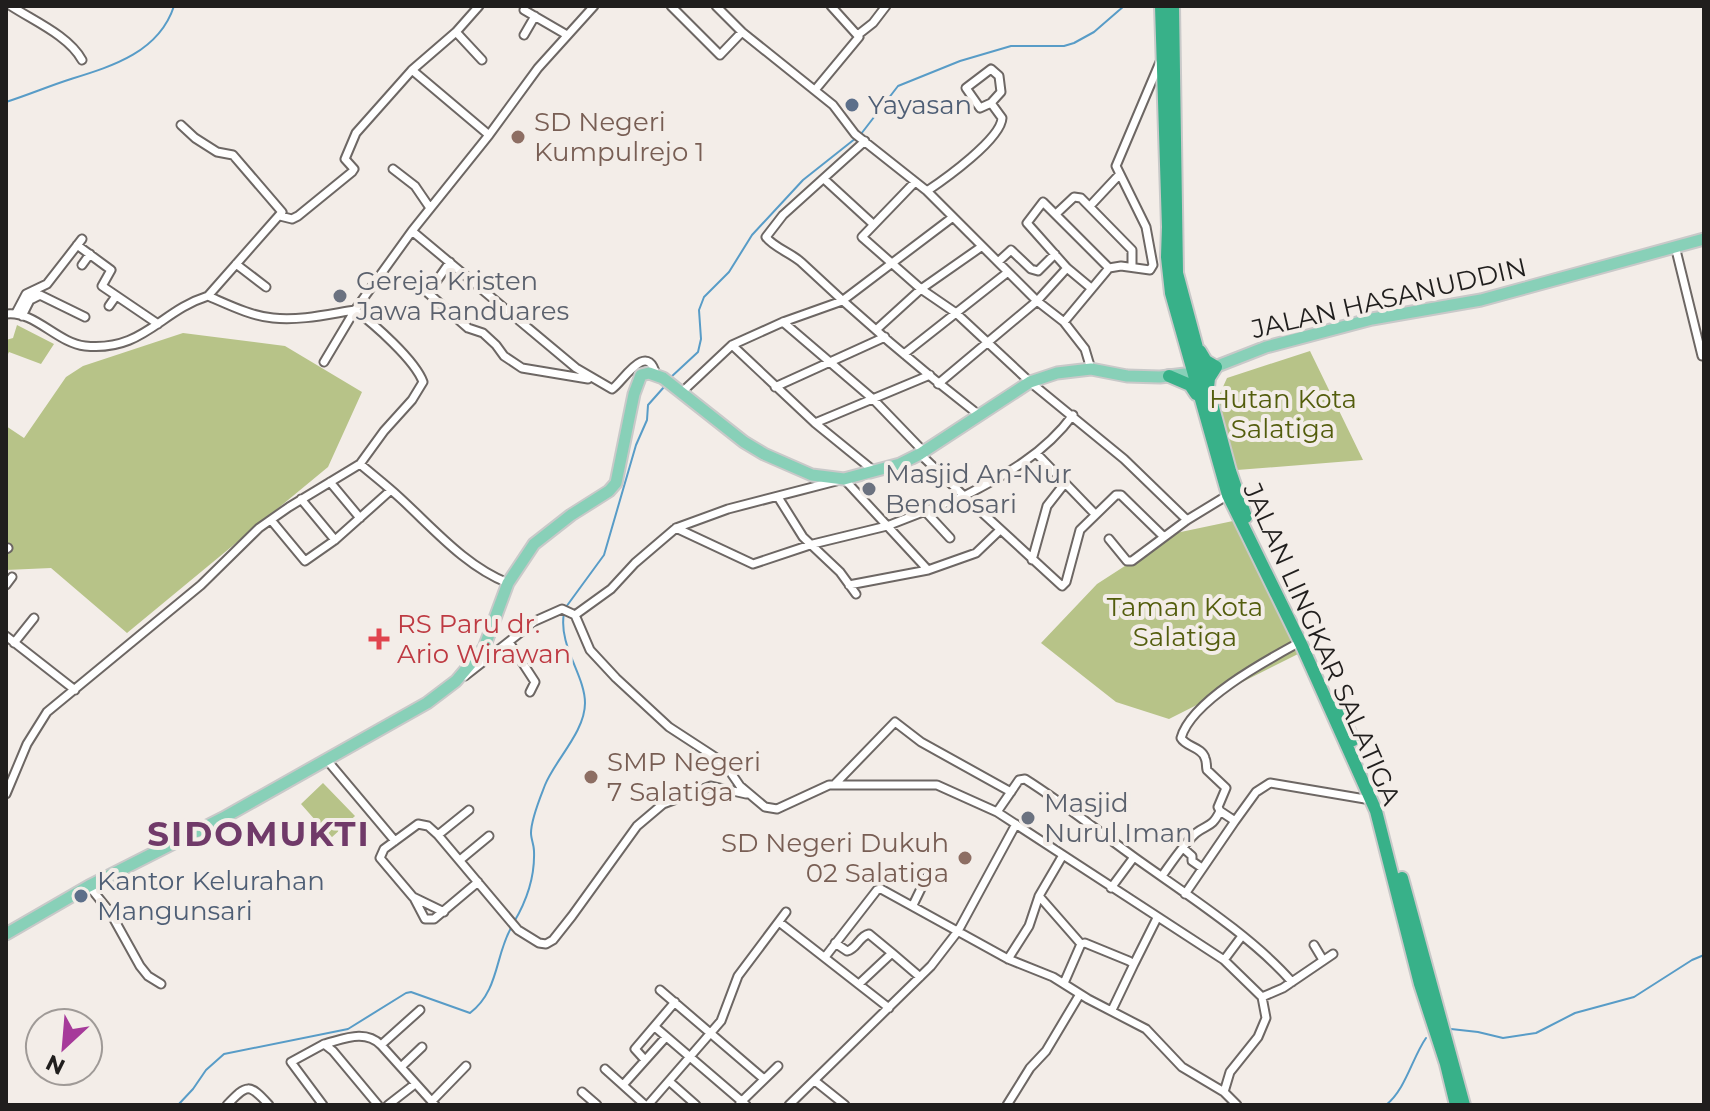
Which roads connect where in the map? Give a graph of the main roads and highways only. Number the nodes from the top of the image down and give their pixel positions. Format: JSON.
{"nodes":[{"id":1,"x":1161,"y":6,"type":"edge"},
{"id":2,"x":1173,"y":6,"type":"edge"},
{"id":3,"x":1168,"y":55,"type":"junction"},
{"id":4,"x":1704,"y":239,"type":"edge"},
{"id":5,"x":1186,"y":330,"type":"junction"},
{"id":6,"x":1216,"y":367,"type":"junction"},
{"id":7,"x":1198,"y":373,"type":"junction"},
{"id":8,"x":1169,"y":376,"type":"junction"},
{"id":9,"x":1207,"y":404,"type":"junction"},
{"id":10,"x":1300,"y":637,"type":"junction"},
{"id":11,"x":7,"y":931,"type":"edge"},
{"id":12,"x":1456,"y":1105,"type":"edge"},
{"id":13,"x":1464,"y":1105,"type":"edge"}],
"edges":[{"from":1,"to":3,"type":"highway","name":"JALAN LINGKAR SALATIGA"},
{"from":2,"to":3,"type":"highway","name":"JALAN LINGKAR SALATIGA"},
{"from":3,"to":5,"type":"highway","name":"JALAN LINGKAR SALATIGA"},
{"from":4,"to":6,"type":"main road","name":"JALAN HASANUDDIN"},
{"from":5,"to":6,"type":"highway"},
{"from":5,"to":7,"type":"highway","name":"JALAN LINGKAR SALATIGA"},
{"from":5,"to":8,"type":"highway"},
{"from":6,"to":7,"type":"main road","name":"JALAN HASANUDDIN"},
{"from":6,"to":9,"type":"highway"},
{"from":7,"to":8,"type":"main road","name":"JALAN HASANUDDIN"},
{"from":7,"to":9,"type":"highway","name":"JALAN LINGKAR SALATIGA"},
{"from":8,"to":9,"type":"highway"},
{"from":8,"to":11,"type":"main road","name":"JALAN HASANUDDIN"},
{"from":9,"to":10,"type":"highway","name":"JALAN LINGKAR SALATIGA"},
{"from":9,"to":10,"type":"highway","name":"JALAN LINGKAR SALATIGA"},
{"from":10,"to":12,"type":"highway","name":"JALAN LINGKAR SALATIGA"},
{"from":10,"to":13,"type":"highway","name":"JALAN LINGKAR SALATIGA"}]}
